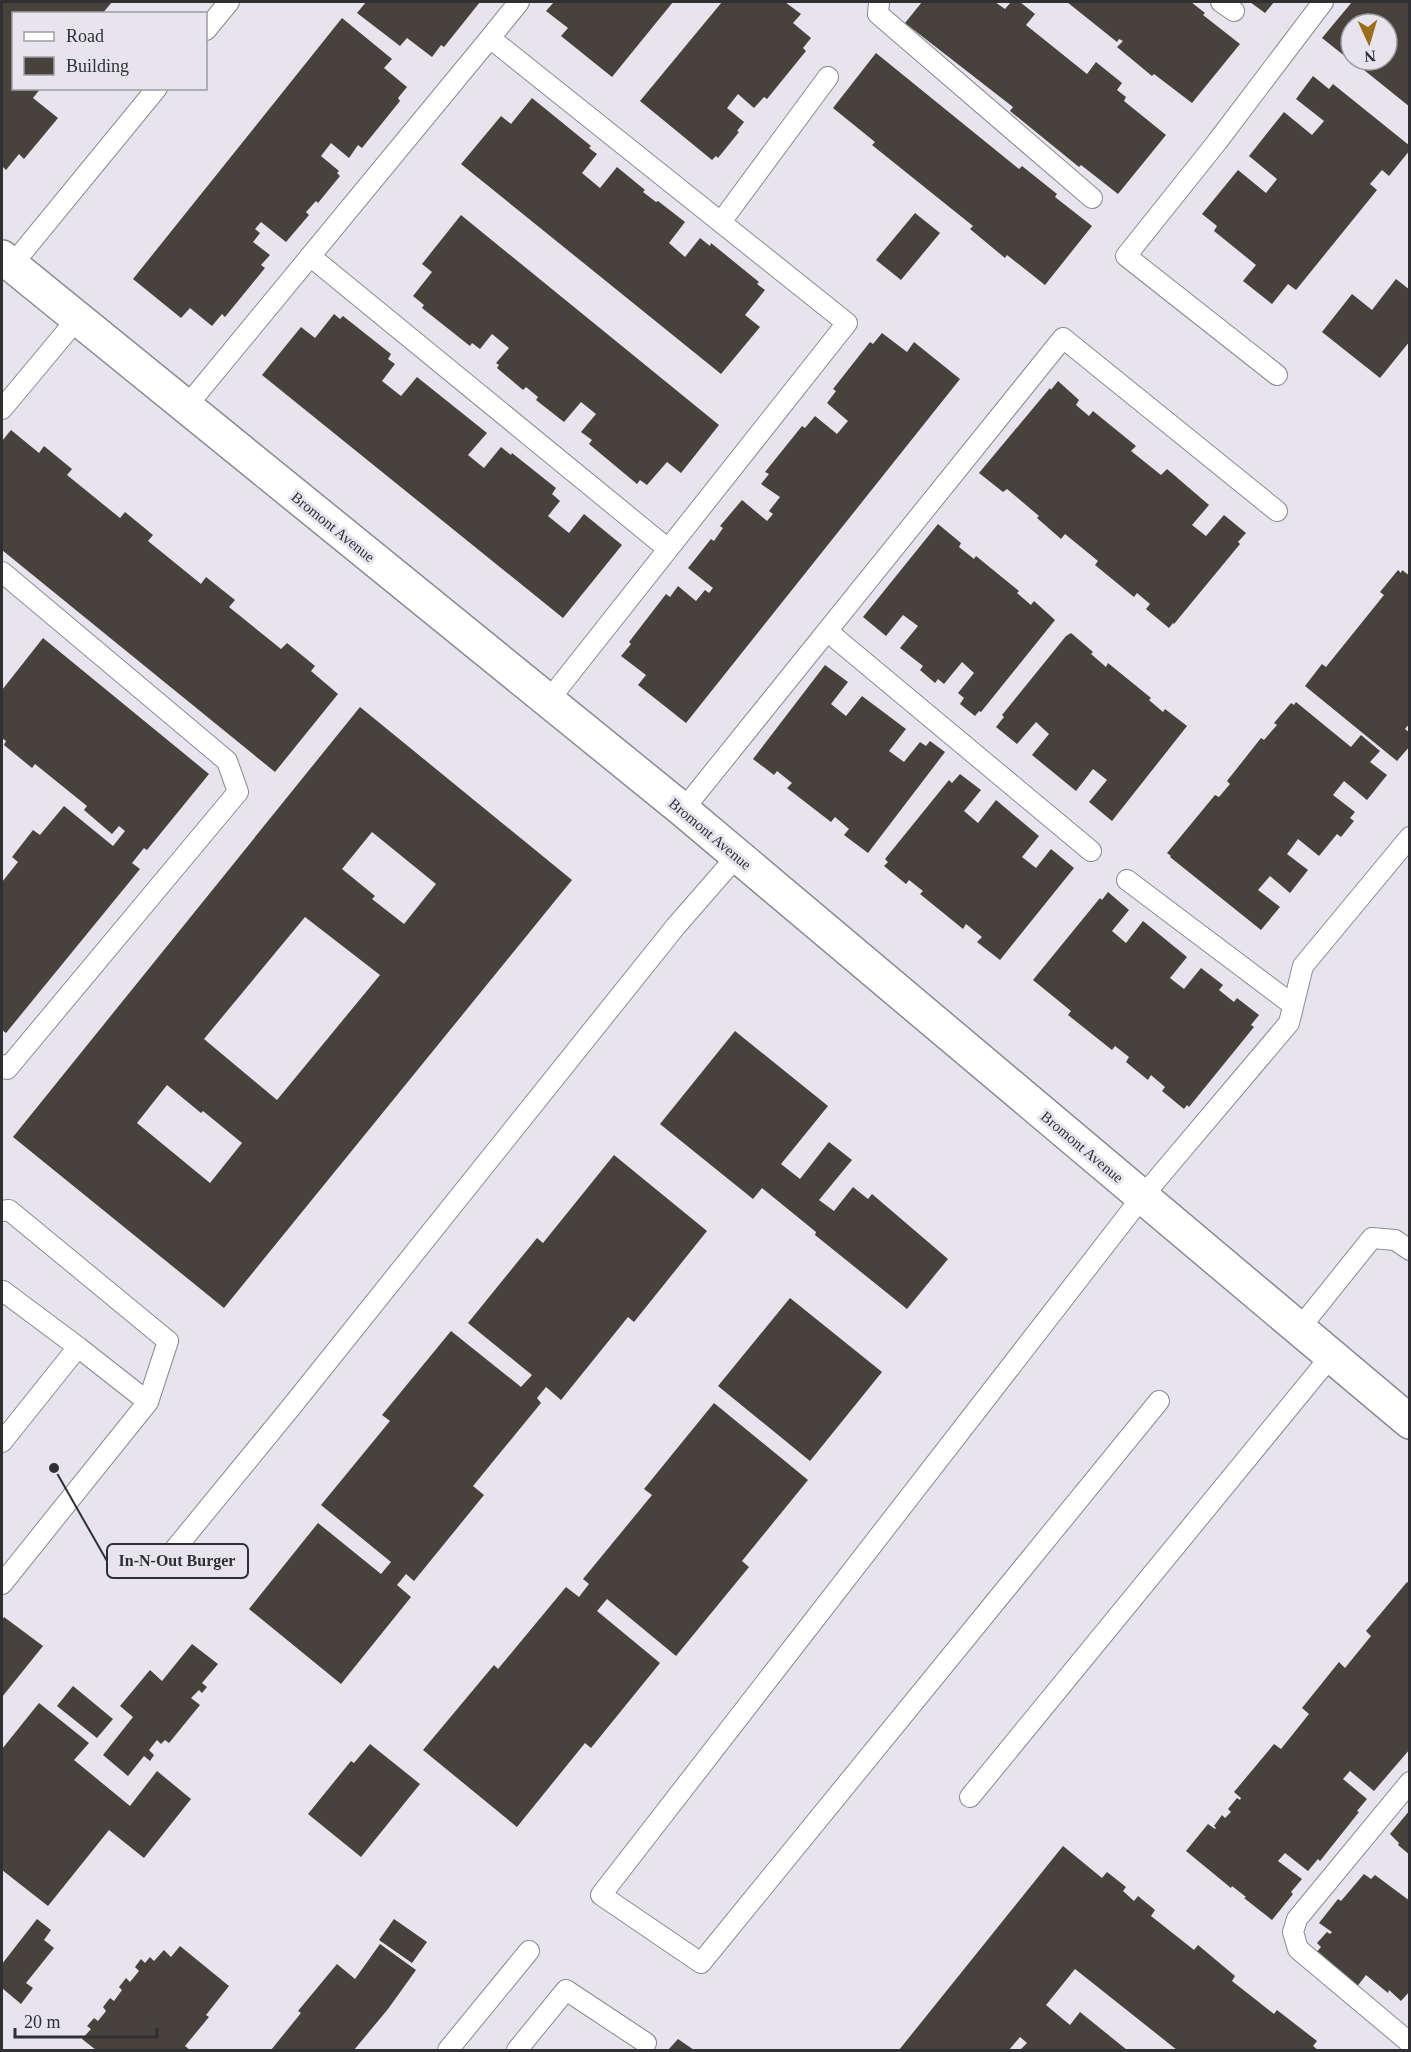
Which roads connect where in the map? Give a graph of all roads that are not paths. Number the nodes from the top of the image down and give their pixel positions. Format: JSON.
{"nodes":[{"id":1,"x":229,"y":2,"type":"edge"},
{"id":2,"x":519,"y":2,"type":"edge"},
{"id":3,"x":879,"y":2,"type":"edge"},
{"id":4,"x":1323,"y":2,"type":"edge"},
{"id":5,"x":207,"y":29,"type":"edge"},
{"id":6,"x":490,"y":38,"type":"junction"},
{"id":7,"x":828,"y":77,"type":"dead end"},
{"id":8,"x":155,"y":90,"type":"edge"},
{"id":9,"x":1092,"y":198,"type":"dead end"},
{"id":10,"x":721,"y":222,"type":"junction"},
{"id":11,"x":310,"y":256,"type":"junction"},
{"id":12,"x":7,"y":261,"type":"edge"},
{"id":13,"x":77,"y":319,"type":"junction"},
{"id":14,"x":1277,"y":375,"type":"dead end"},
{"id":15,"x":186,"y":407,"type":"junction"},
{"id":16,"x":2,"y":410,"type":"edge"},
{"id":17,"x":1277,"y":511,"type":"dead end"},
{"id":18,"x":668,"y":549,"type":"junction"},
{"id":19,"x":2,"y":572,"type":"edge"},
{"id":20,"x":827,"y":631,"type":"junction"},
{"id":21,"x":548,"y":701,"type":"junction"},
{"id":22,"x":683,"y":810,"type":"junction"},
{"id":23,"x":1410,"y":837,"type":"edge"},
{"id":24,"x":1090,"y":851,"type":"dead end"},
{"id":25,"x":737,"y":856,"type":"junction"},
{"id":26,"x":1127,"y":880,"type":"dead end"},
{"id":27,"x":1293,"y":1005,"type":"junction"},
{"id":28,"x":2,"y":1065,"type":"edge"},
{"id":29,"x":1142,"y":1197,"type":"junction"},
{"id":30,"x":2,"y":1211,"type":"edge"},
{"id":31,"x":1410,"y":1250,"type":"edge"},
{"id":32,"x":2,"y":1294,"type":"edge"},
{"id":33,"x":1299,"y":1329,"type":"junction"},
{"id":34,"x":78,"y":1347,"type":"junction"},
{"id":35,"x":1331,"y":1356,"type":"junction"},
{"id":36,"x":1159,"y":1401,"type":"dead end"},
{"id":37,"x":148,"y":1402,"type":"junction"},
{"id":38,"x":1410,"y":1422,"type":"edge"},
{"id":39,"x":2,"y":1442,"type":"edge"},
{"id":40,"x":170,"y":1555,"type":"dead end"},
{"id":41,"x":2,"y":1584,"type":"edge"},
{"id":42,"x":1410,"y":1782,"type":"edge"},
{"id":43,"x":970,"y":1797,"type":"dead end"},
{"id":44,"x":529,"y":1951,"type":"dead end"},
{"id":45,"x":646,"y":2043,"type":"dead end"},
{"id":46,"x":1410,"y":2043,"type":"edge"},
{"id":47,"x":448,"y":2050,"type":"edge"},
{"id":48,"x":517,"y":2050,"type":"edge"}],
"edges":[{"from":1,"to":5,"type":"lane"},
{"from":2,"to":6,"type":"lane"},
{"from":3,"to":9,"type":"lane"},
{"from":4,"to":14,"type":"lane"},
{"from":6,"to":10,"type":"lane"},
{"from":6,"to":11,"type":"lane"},
{"from":7,"to":10,"type":"lane"},
{"from":8,"to":12,"type":"lane"},
{"from":10,"to":18,"type":"lane"},
{"from":11,"to":15,"type":"lane"},
{"from":11,"to":18,"type":"lane"},
{"from":12,"to":13,"type":"street","name":"Bromont Avenue"},
{"from":13,"to":15,"type":"street","name":"Bromont Avenue"},
{"from":13,"to":16,"type":"lane"},
{"from":15,"to":21,"type":"street","name":"Bromont Avenue"},
{"from":17,"to":20,"type":"lane"},
{"from":18,"to":21,"type":"lane"},
{"from":19,"to":28,"type":"lane"},
{"from":20,"to":22,"type":"lane"},
{"from":20,"to":24,"type":"lane"},
{"from":21,"to":22,"type":"street","name":"Bromont Avenue"},
{"from":22,"to":25,"type":"street","name":"Bromont Avenue"},
{"from":23,"to":27,"type":"lane"},
{"from":25,"to":29,"type":"street","name":"Bromont Avenue"},
{"from":25,"to":40,"type":"lane"},
{"from":26,"to":27,"type":"lane"},
{"from":27,"to":29,"type":"lane"},
{"from":29,"to":33,"type":"street","name":"Bromont Avenue"},
{"from":29,"to":36,"type":"lane"},
{"from":30,"to":37,"type":"lane"},
{"from":31,"to":33,"type":"lane"},
{"from":32,"to":34,"type":"lane"},
{"from":33,"to":35,"type":"street","name":"Bromont Avenue"},
{"from":34,"to":37,"type":"lane"},
{"from":34,"to":39,"type":"lane"},
{"from":35,"to":38,"type":"street","name":"Bromont Avenue"},
{"from":35,"to":43,"type":"lane"},
{"from":37,"to":41,"type":"lane"},
{"from":42,"to":46,"type":"lane"},
{"from":44,"to":47,"type":"lane"},
{"from":45,"to":48,"type":"lane"}]}
